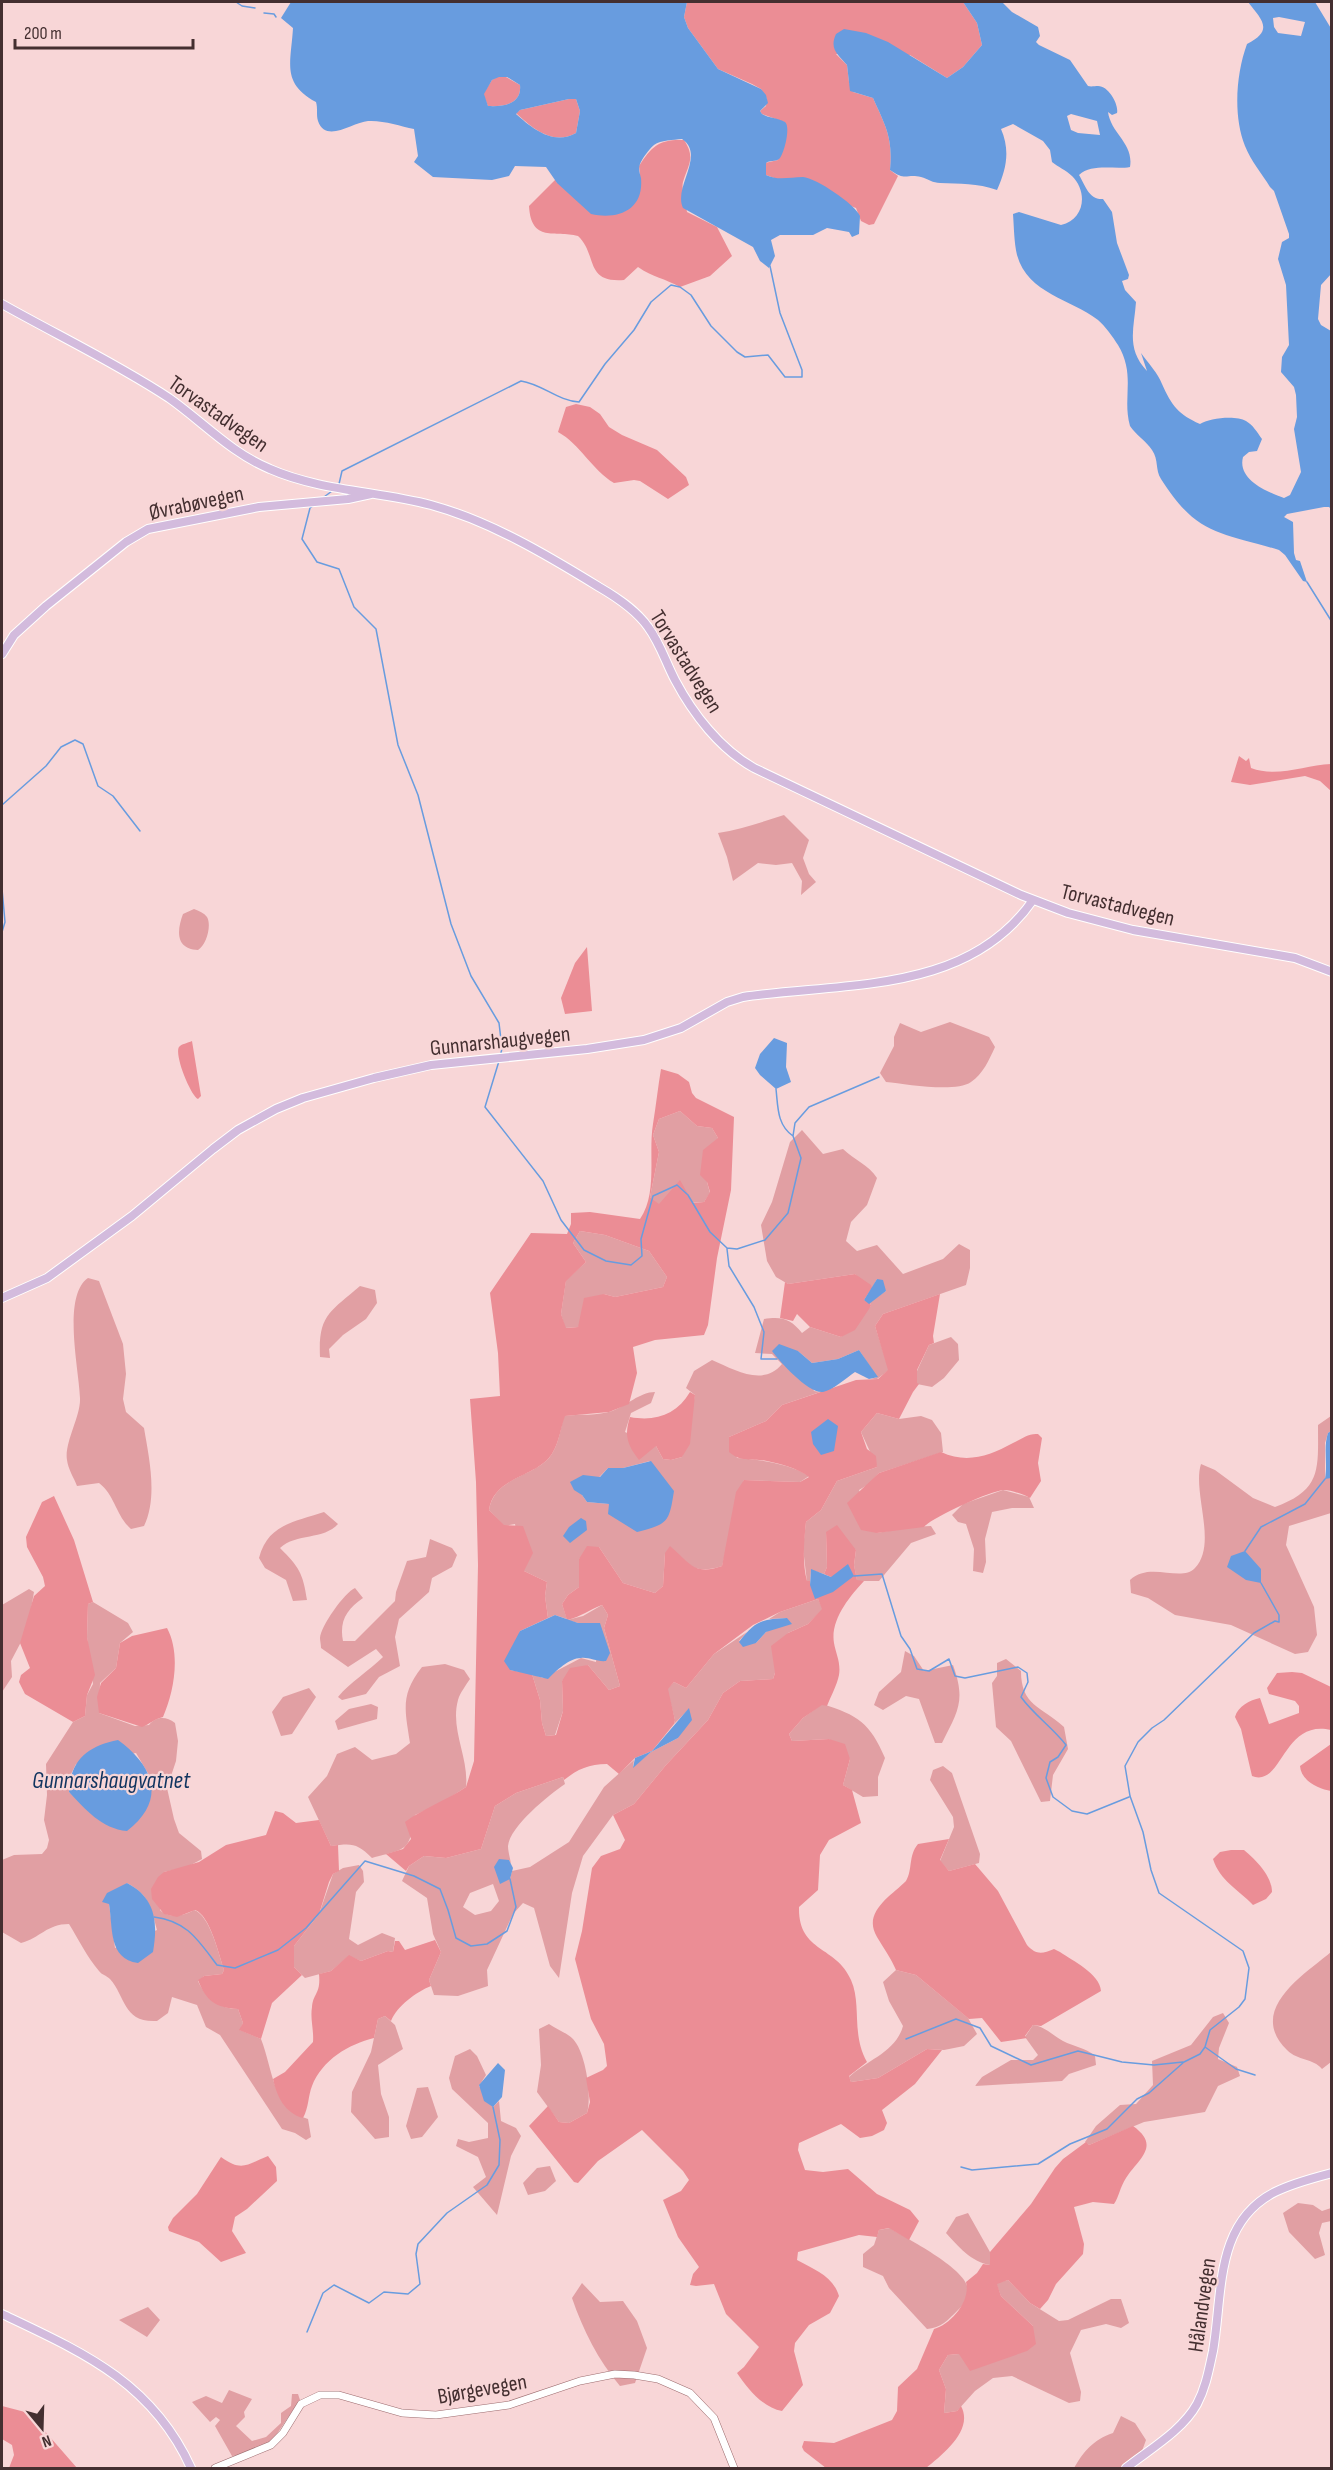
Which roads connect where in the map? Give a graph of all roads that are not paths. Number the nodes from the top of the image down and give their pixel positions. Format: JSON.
{"nodes":[{"id":1,"x":2,"y":304,"type":"edge"},
{"id":2,"x":371,"y":494,"type":"junction"},
{"id":3,"x":2,"y":654,"type":"edge"},
{"id":4,"x":1033,"y":900,"type":"junction"},
{"id":5,"x":1332,"y":972,"type":"edge"},
{"id":6,"x":2,"y":1298,"type":"edge"},
{"id":7,"x":1332,"y":2172,"type":"edge"},
{"id":8,"x":2,"y":2314,"type":"edge"},
{"id":9,"x":191,"y":2469,"type":"edge"},
{"id":10,"x":215,"y":2469,"type":"edge"},
{"id":11,"x":734,"y":2469,"type":"edge"},
{"id":12,"x":1126,"y":2469,"type":"edge"}],
"edges":[{"from":1,"to":2,"type":"main road","name":"Torvastadvegen"},
{"from":2,"to":3,"type":"main road","name":"Øvrabøvegen"},
{"from":2,"to":4,"type":"main road","name":"Torvastadvegen"},
{"from":4,"to":5,"type":"main road","name":"Torvastadvegen"},
{"from":4,"to":6,"type":"main road","name":"Gunnarshaugvegen"},
{"from":7,"to":12,"type":"main road","name":"Hålandvegen"},
{"from":8,"to":9,"type":"main road"},
{"from":10,"to":11,"type":"street","name":"Bjørgevegen"}]}
